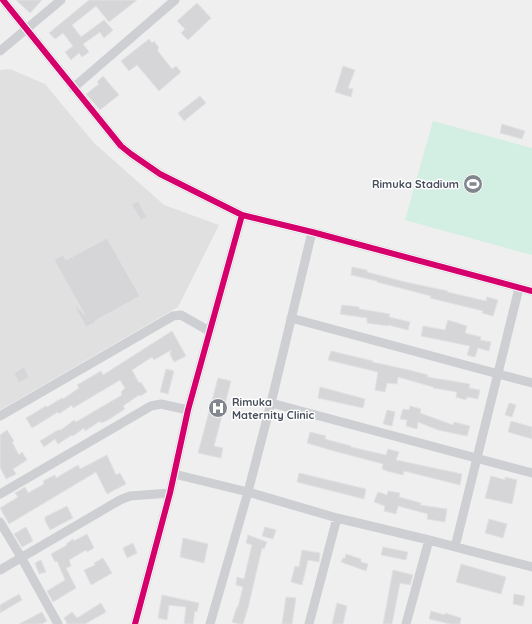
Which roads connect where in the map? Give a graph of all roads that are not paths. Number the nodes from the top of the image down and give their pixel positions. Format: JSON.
{"nodes":[{"id":1,"x":4,"y":0,"type":"edge"},
{"id":2,"x":61,"y":0,"type":"edge"},
{"id":3,"x":175,"y":0,"type":"edge"},
{"id":4,"x":26,"y":29,"type":"junction"},
{"id":5,"x":0,"y":51,"type":"edge"},
{"id":6,"x":73,"y":88,"type":"junction"},
{"id":7,"x":242,"y":215,"type":"junction"},
{"id":8,"x":312,"y":232,"type":"junction"},
{"id":9,"x":519,"y":288,"type":"junction"},
{"id":10,"x":532,"y":291,"type":"edge"},
{"id":11,"x":291,"y":318,"type":"junction"},
{"id":12,"x":209,"y":331,"type":"junction"},
{"id":13,"x":498,"y":374,"type":"junction"},
{"id":14,"x":532,"y":383,"type":"edge"},
{"id":15,"x":271,"y":404,"type":"junction"},
{"id":16,"x":188,"y":410,"type":"junction"},
{"id":17,"x":0,"y":416,"type":"edge"},
{"id":18,"x":477,"y":458,"type":"junction"},
{"id":19,"x":532,"y":473,"type":"edge"},
{"id":20,"x":174,"y":474,"type":"junction"},
{"id":21,"x":248,"y":492,"type":"junction"},
{"id":22,"x":170,"y":493,"type":"junction"},
{"id":23,"x":0,"y":494,"type":"edge"},
{"id":24,"x":337,"y":518,"type":"junction"},
{"id":25,"x":0,"y":522,"type":"edge"},
{"id":26,"x":429,"y":540,"type":"junction"},
{"id":27,"x":455,"y":547,"type":"junction"},
{"id":28,"x":21,"y":557,"type":"junction"},
{"id":29,"x":532,"y":567,"type":"edge"},
{"id":30,"x":0,"y":570,"type":"edge"},
{"id":31,"x":58,"y":624,"type":"edge"},
{"id":32,"x":135,"y":624,"type":"edge"},
{"id":33,"x":210,"y":624,"type":"edge"},
{"id":34,"x":310,"y":624,"type":"edge"},
{"id":35,"x":406,"y":624,"type":"edge"}],
"edges":[{"from":1,"to":4,"type":"street"},
{"from":2,"to":4,"type":"street"},
{"from":3,"to":6,"type":"street"},
{"from":4,"to":5,"type":"street"},
{"from":4,"to":6,"type":"street"},
{"from":6,"to":7,"type":"street"},
{"from":7,"to":8,"type":"street"},
{"from":7,"to":12,"type":"street"},
{"from":8,"to":9,"type":"street"},
{"from":8,"to":11,"type":"street"},
{"from":9,"to":10,"type":"street"},
{"from":9,"to":13,"type":"street"},
{"from":11,"to":13,"type":"street"},
{"from":11,"to":15,"type":"street"},
{"from":12,"to":16,"type":"street"},
{"from":12,"to":17,"type":"street"},
{"from":13,"to":14,"type":"street"},
{"from":13,"to":18,"type":"street"},
{"from":15,"to":18,"type":"street"},
{"from":15,"to":21,"type":"street"},
{"from":16,"to":20,"type":"street"},
{"from":16,"to":23,"type":"street"},
{"from":18,"to":19,"type":"street"},
{"from":18,"to":27,"type":"street"},
{"from":20,"to":21,"type":"street"},
{"from":20,"to":22,"type":"street"},
{"from":21,"to":24,"type":"street"},
{"from":21,"to":33,"type":"street"},
{"from":22,"to":28,"type":"street"},
{"from":22,"to":32,"type":"street"},
{"from":24,"to":26,"type":"street"},
{"from":24,"to":34,"type":"street"},
{"from":25,"to":28,"type":"street"},
{"from":26,"to":27,"type":"street"},
{"from":26,"to":35,"type":"street"},
{"from":27,"to":29,"type":"street"},
{"from":28,"to":30,"type":"street"},
{"from":28,"to":31,"type":"street"}]}
